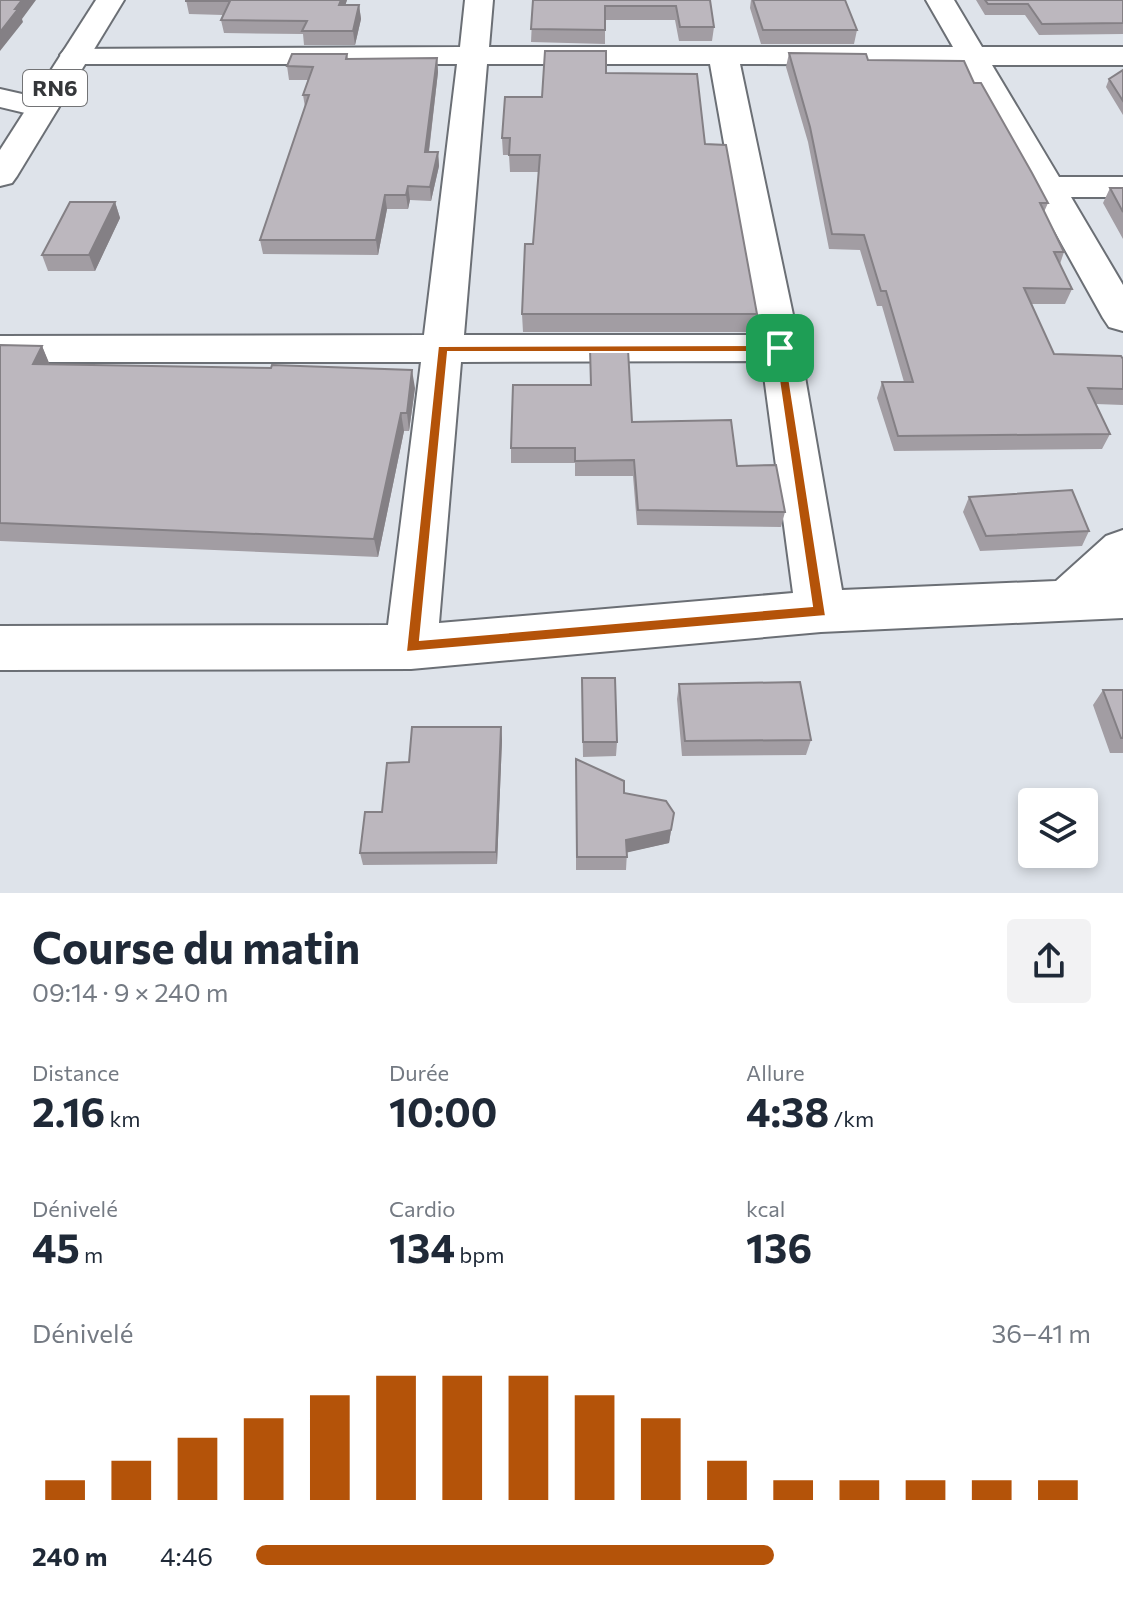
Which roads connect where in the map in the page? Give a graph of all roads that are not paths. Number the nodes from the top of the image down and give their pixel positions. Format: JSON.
{"nodes":[{"id":1,"x":110,"y":0,"type":"edge"},
{"id":2,"x":479,"y":0,"type":"edge"},
{"id":3,"x":940,"y":0,"type":"edge"},
{"id":4,"x":723,"y":53,"type":"junction"},
{"id":5,"x":474,"y":54,"type":"junction"},
{"id":6,"x":75,"y":55,"type":"junction"},
{"id":7,"x":1123,"y":56,"type":"edge"},
{"id":8,"x":970,"y":57,"type":"junction"},
{"id":9,"x":0,"y":98,"type":"edge"},
{"id":10,"x":42,"y":108,"type":"junction"},
{"id":11,"x":0,"y":176,"type":"edge"},
{"id":12,"x":1048,"y":187,"type":"junction"},
{"id":13,"x":1123,"y":187,"type":"edge"},
{"id":14,"x":1123,"y":318,"type":"edge"},
{"id":15,"x":443,"y":348,"type":"junction"},
{"id":16,"x":780,"y":348,"type":"junction"},
{"id":17,"x":0,"y":349,"type":"edge"},
{"id":18,"x":1123,"y":549,"type":"edge"},
{"id":19,"x":1070,"y":598,"type":"junction"},
{"id":20,"x":1123,"y":598,"type":"edge"},
{"id":21,"x":821,"y":611,"type":"junction"},
{"id":22,"x":411,"y":647,"type":"junction"},
{"id":23,"x":0,"y":648,"type":"edge"}],
"edges":[{"from":1,"to":6,"type":"street","number":"RN6"},
{"from":2,"to":5,"type":"street"},
{"from":3,"to":8,"type":"street"},
{"from":4,"to":5,"type":"street"},
{"from":4,"to":8,"type":"street"},
{"from":4,"to":16,"type":"street"},
{"from":5,"to":6,"type":"street"},
{"from":5,"to":15,"type":"street"},
{"from":6,"to":10,"type":"street","number":"RN6"},
{"from":7,"to":8,"type":"street"},
{"from":8,"to":12,"type":"street"},
{"from":9,"to":10,"type":"street"},
{"from":10,"to":11,"type":"street","number":"RN6"},
{"from":12,"to":13,"type":"street"},
{"from":12,"to":14,"type":"street"},
{"from":15,"to":16,"type":"street"},
{"from":15,"to":17,"type":"street"},
{"from":15,"to":22,"type":"street"},
{"from":16,"to":21,"type":"street"},
{"from":18,"to":19,"type":"street"},
{"from":19,"to":20,"type":"street"},
{"from":19,"to":21,"type":"street"},
{"from":21,"to":22,"type":"street"},
{"from":22,"to":23,"type":"street"}]}
